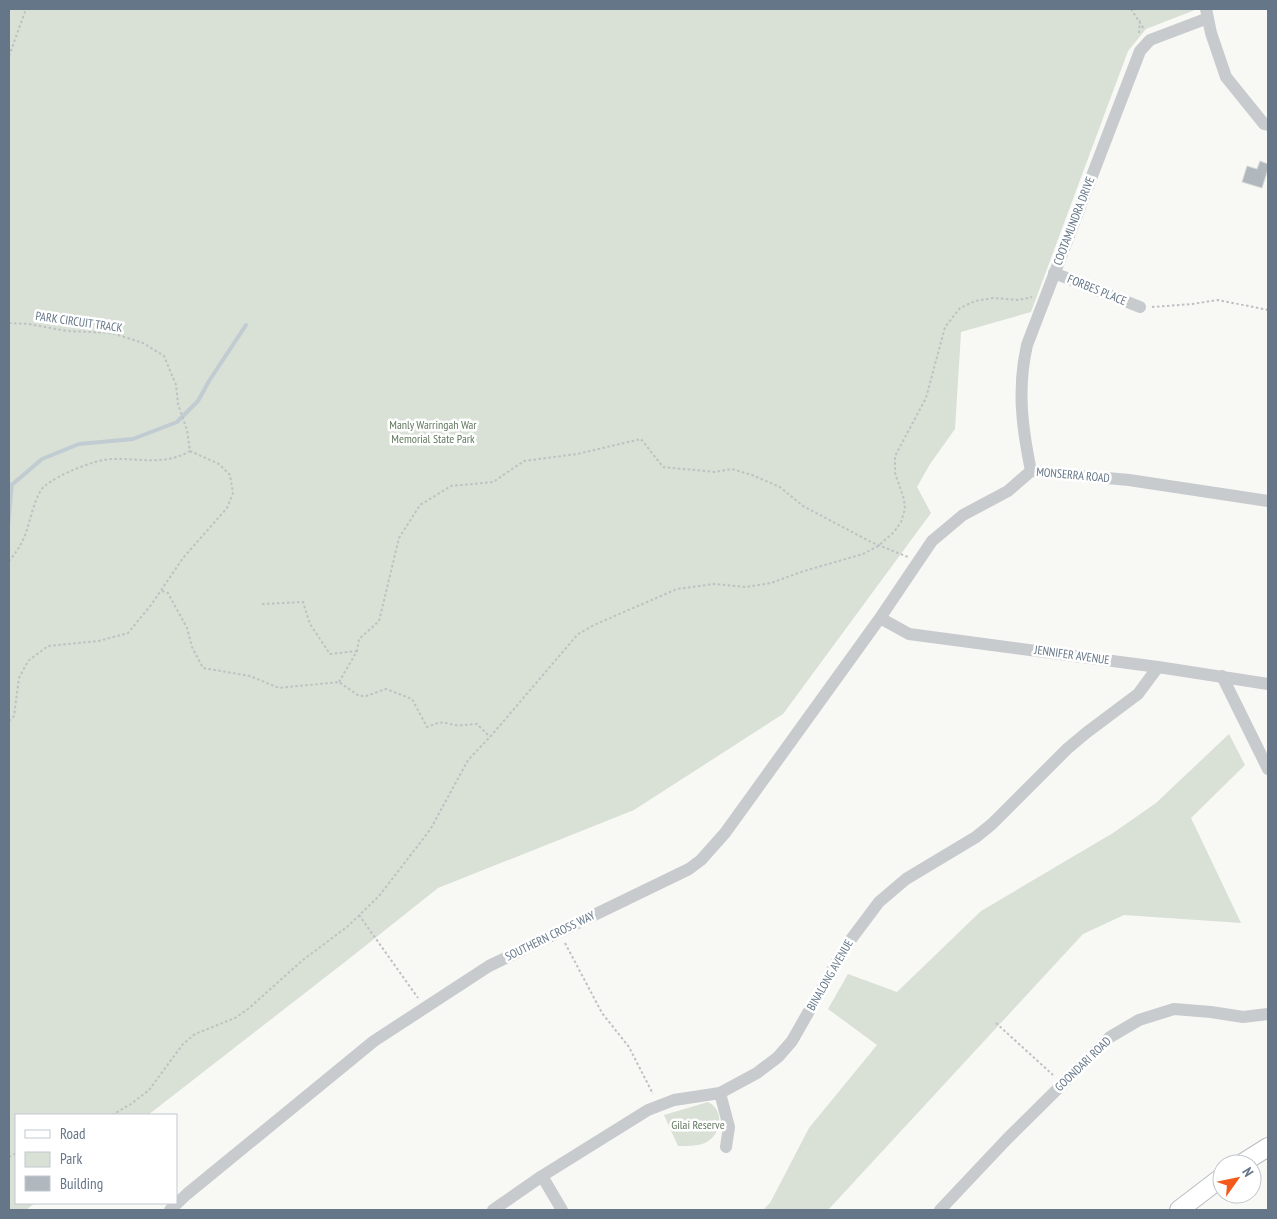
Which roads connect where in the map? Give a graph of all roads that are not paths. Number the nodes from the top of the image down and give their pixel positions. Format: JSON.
{"nodes":[{"id":1,"x":1207,"y":13,"type":"edge"},
{"id":2,"x":1268,"y":125,"type":"edge"},
{"id":3,"x":1054,"y":273,"type":"junction"},
{"id":4,"x":1140,"y":307,"type":"road end"},
{"id":5,"x":1030,"y":471,"type":"junction"},
{"id":6,"x":1268,"y":501,"type":"edge"},
{"id":7,"x":880,"y":618,"type":"junction"},
{"id":8,"x":1158,"y":667,"type":"junction"},
{"id":9,"x":1222,"y":676,"type":"junction"},
{"id":10,"x":1268,"y":684,"type":"edge"},
{"id":11,"x":1268,"y":769,"type":"edge"},
{"id":12,"x":1268,"y":1014,"type":"edge"},
{"id":13,"x":720,"y":1093,"type":"junction"},
{"id":14,"x":726,"y":1147,"type":"dead end"},
{"id":15,"x":542,"y":1176,"type":"junction"},
{"id":16,"x":1212,"y":1184,"type":"edge"},
{"id":17,"x":178,"y":1202,"type":"edge"},
{"id":18,"x":493,"y":1210,"type":"edge"},
{"id":19,"x":562,"y":1210,"type":"edge"},
{"id":20,"x":940,"y":1210,"type":"edge"},
{"id":21,"x":1178,"y":1210,"type":"edge"}],
"edges":[{"from":1,"to":2,"type":"street"},
{"from":1,"to":3,"type":"street","name":"COOTAMUNDRA DRIVE"},
{"from":3,"to":4,"type":"street","name":"FORBES PLACE"},
{"from":3,"to":5,"type":"street","name":"COOTAMUNDRA DRIVE"},
{"from":5,"to":6,"type":"street","name":"MONSERRA ROAD"},
{"from":5,"to":7,"type":"street","name":"MONSERRA ROAD"},
{"from":7,"to":8,"type":"street","name":"JENNIFER AVENUE"},
{"from":7,"to":17,"type":"street","name":"SOUTHERN CROSS WAY"},
{"from":8,"to":9,"type":"street","name":"JENNIFER AVENUE"},
{"from":8,"to":13,"type":"street","name":"BINALONG AVENUE"},
{"from":9,"to":10,"type":"street","name":"JENNIFER AVENUE"},
{"from":9,"to":11,"type":"street"},
{"from":12,"to":20,"type":"street","name":"GOONDARI ROAD"},
{"from":13,"to":14,"type":"street"},
{"from":13,"to":15,"type":"street","name":"BINALONG AVENUE"},
{"from":15,"to":18,"type":"street","name":"BINALONG AVENUE"},
{"from":15,"to":19,"type":"street"},
{"from":16,"to":21,"type":"main road"}]}
